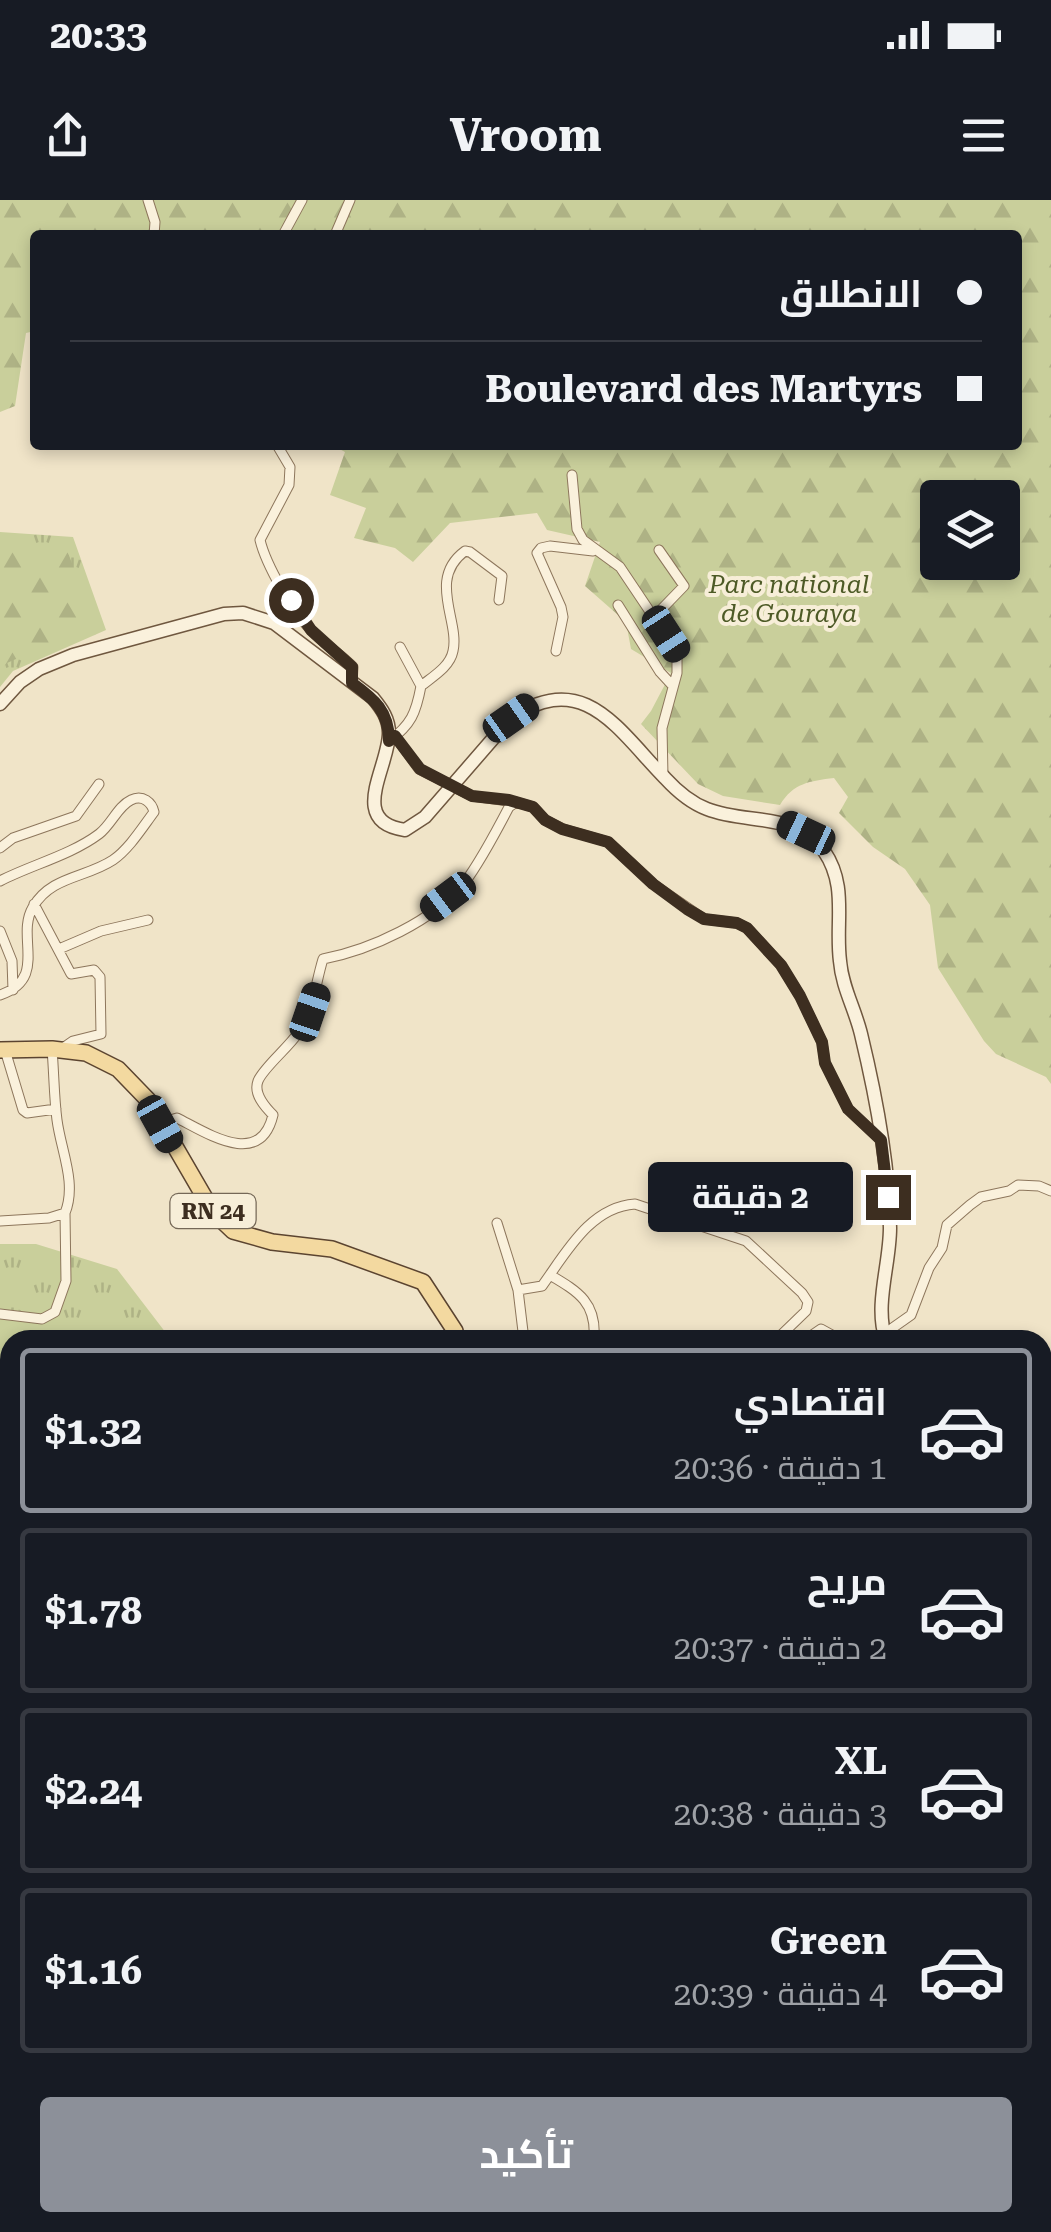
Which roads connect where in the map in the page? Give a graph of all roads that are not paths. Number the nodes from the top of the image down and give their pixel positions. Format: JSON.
{"nodes":[{"id":1,"x":148,"y":200,"type":"edge"},
{"id":2,"x":302,"y":200,"type":"edge"},
{"id":3,"x":350,"y":200,"type":"edge"},
{"id":4,"x":154,"y":230,"type":"edge"},
{"id":5,"x":286,"y":230,"type":"edge"},
{"id":6,"x":340,"y":230,"type":"edge"},
{"id":7,"x":280,"y":450,"type":"edge"},
{"id":8,"x":572,"y":475,"type":"dead end"},
{"id":9,"x":658,"y":550,"type":"dead end"},
{"id":10,"x":596,"y":552,"type":"junction"},
{"id":11,"x":499,"y":600,"type":"dead end"},
{"id":12,"x":618,"y":605,"type":"dead end"},
{"id":13,"x":654,"y":617,"type":"junction"},
{"id":14,"x":400,"y":647,"type":"dead end"},
{"id":15,"x":556,"y":650,"type":"dead end"},
{"id":16,"x":352,"y":683,"type":"junction"},
{"id":17,"x":672,"y":684,"type":"junction"},
{"id":18,"x":421,"y":686,"type":"junction"},
{"id":19,"x":0,"y":704,"type":"edge"},
{"id":20,"x":392,"y":738,"type":"junction"},
{"id":21,"x":663,"y":776,"type":"junction"},
{"id":22,"x":99,"y":784,"type":"dead end"},
{"id":23,"x":452,"y":786,"type":"junction"},
{"id":24,"x":516,"y":802,"type":"junction"},
{"id":25,"x":0,"y":848,"type":"edge"},
{"id":26,"x":0,"y":882,"type":"edge"},
{"id":27,"x":34,"y":904,"type":"junction"},
{"id":28,"x":148,"y":920,"type":"dead end"},
{"id":29,"x":0,"y":930,"type":"edge"},
{"id":30,"x":59,"y":949,"type":"junction"},
{"id":31,"x":13,"y":990,"type":"junction"},
{"id":32,"x":0,"y":995,"type":"edge"},
{"id":33,"x":3,"y":1050,"type":"edge"},
{"id":34,"x":56,"y":1050,"type":"junction"},
{"id":35,"x":56,"y":1110,"type":"junction"},
{"id":36,"x":160,"y":1124,"type":"junction"},
{"id":37,"x":881,"y":1140,"type":"junction"},
{"id":38,"x":1051,"y":1192,"type":"edge"},
{"id":39,"x":65,"y":1213,"type":"junction"},
{"id":40,"x":0,"y":1221,"type":"edge"},
{"id":41,"x":497,"y":1223,"type":"dead end"},
{"id":42,"x":550,"y":1274,"type":"junction"},
{"id":43,"x":518,"y":1290,"type":"junction"},
{"id":44,"x":0,"y":1314,"type":"edge"},
{"id":45,"x":454,"y":1330,"type":"edge"},
{"id":46,"x":523,"y":1330,"type":"edge"},
{"id":47,"x":595,"y":1330,"type":"edge"},
{"id":48,"x":787,"y":1330,"type":"edge"},
{"id":49,"x":883,"y":1330,"type":"edge"},
{"id":50,"x":893,"y":1330,"type":"edge"}],
"edges":[{"from":1,"to":4,"type":"street"},
{"from":2,"to":5,"type":"street"},
{"from":3,"to":6,"type":"street"},
{"from":7,"to":16,"type":"street"},
{"from":8,"to":10,"type":"street"},
{"from":9,"to":13,"type":"street"},
{"from":10,"to":13,"type":"street"},
{"from":10,"to":15,"type":"street"},
{"from":11,"to":18,"type":"street"},
{"from":12,"to":17,"type":"street"},
{"from":13,"to":17,"type":"street"},
{"from":14,"to":18,"type":"street"},
{"from":16,"to":19,"type":"main road"},
{"from":16,"to":20,"type":"main road"},
{"from":17,"to":21,"type":"street"},
{"from":18,"to":20,"type":"street"},
{"from":20,"to":23,"type":"street"},
{"from":20,"to":23,"type":"main road"},
{"from":21,"to":23,"type":"main road"},
{"from":21,"to":37,"type":"main road"},
{"from":22,"to":25,"type":"street"},
{"from":23,"to":24,"type":"street"},
{"from":24,"to":36,"type":"street"},
{"from":24,"to":37,"type":"street"},
{"from":26,"to":27,"type":"street"},
{"from":27,"to":30,"type":"street"},
{"from":27,"to":31,"type":"street"},
{"from":28,"to":30,"type":"street"},
{"from":29,"to":31,"type":"street"},
{"from":30,"to":34,"type":"street"},
{"from":31,"to":32,"type":"street"},
{"from":33,"to":34,"type":"main road","number":"RN 24"},
{"from":33,"to":35,"type":"street"},
{"from":34,"to":35,"type":"street"},
{"from":34,"to":36,"type":"main road","number":"RN 24"},
{"from":35,"to":39,"type":"street"},
{"from":36,"to":45,"type":"main road","number":"RN 24"},
{"from":37,"to":49,"type":"main road"},
{"from":38,"to":50,"type":"street"},
{"from":39,"to":40,"type":"street"},
{"from":39,"to":44,"type":"street"},
{"from":41,"to":43,"type":"street"},
{"from":42,"to":43,"type":"street"},
{"from":42,"to":47,"type":"street"},
{"from":42,"to":48,"type":"street"},
{"from":43,"to":46,"type":"street"}]}
